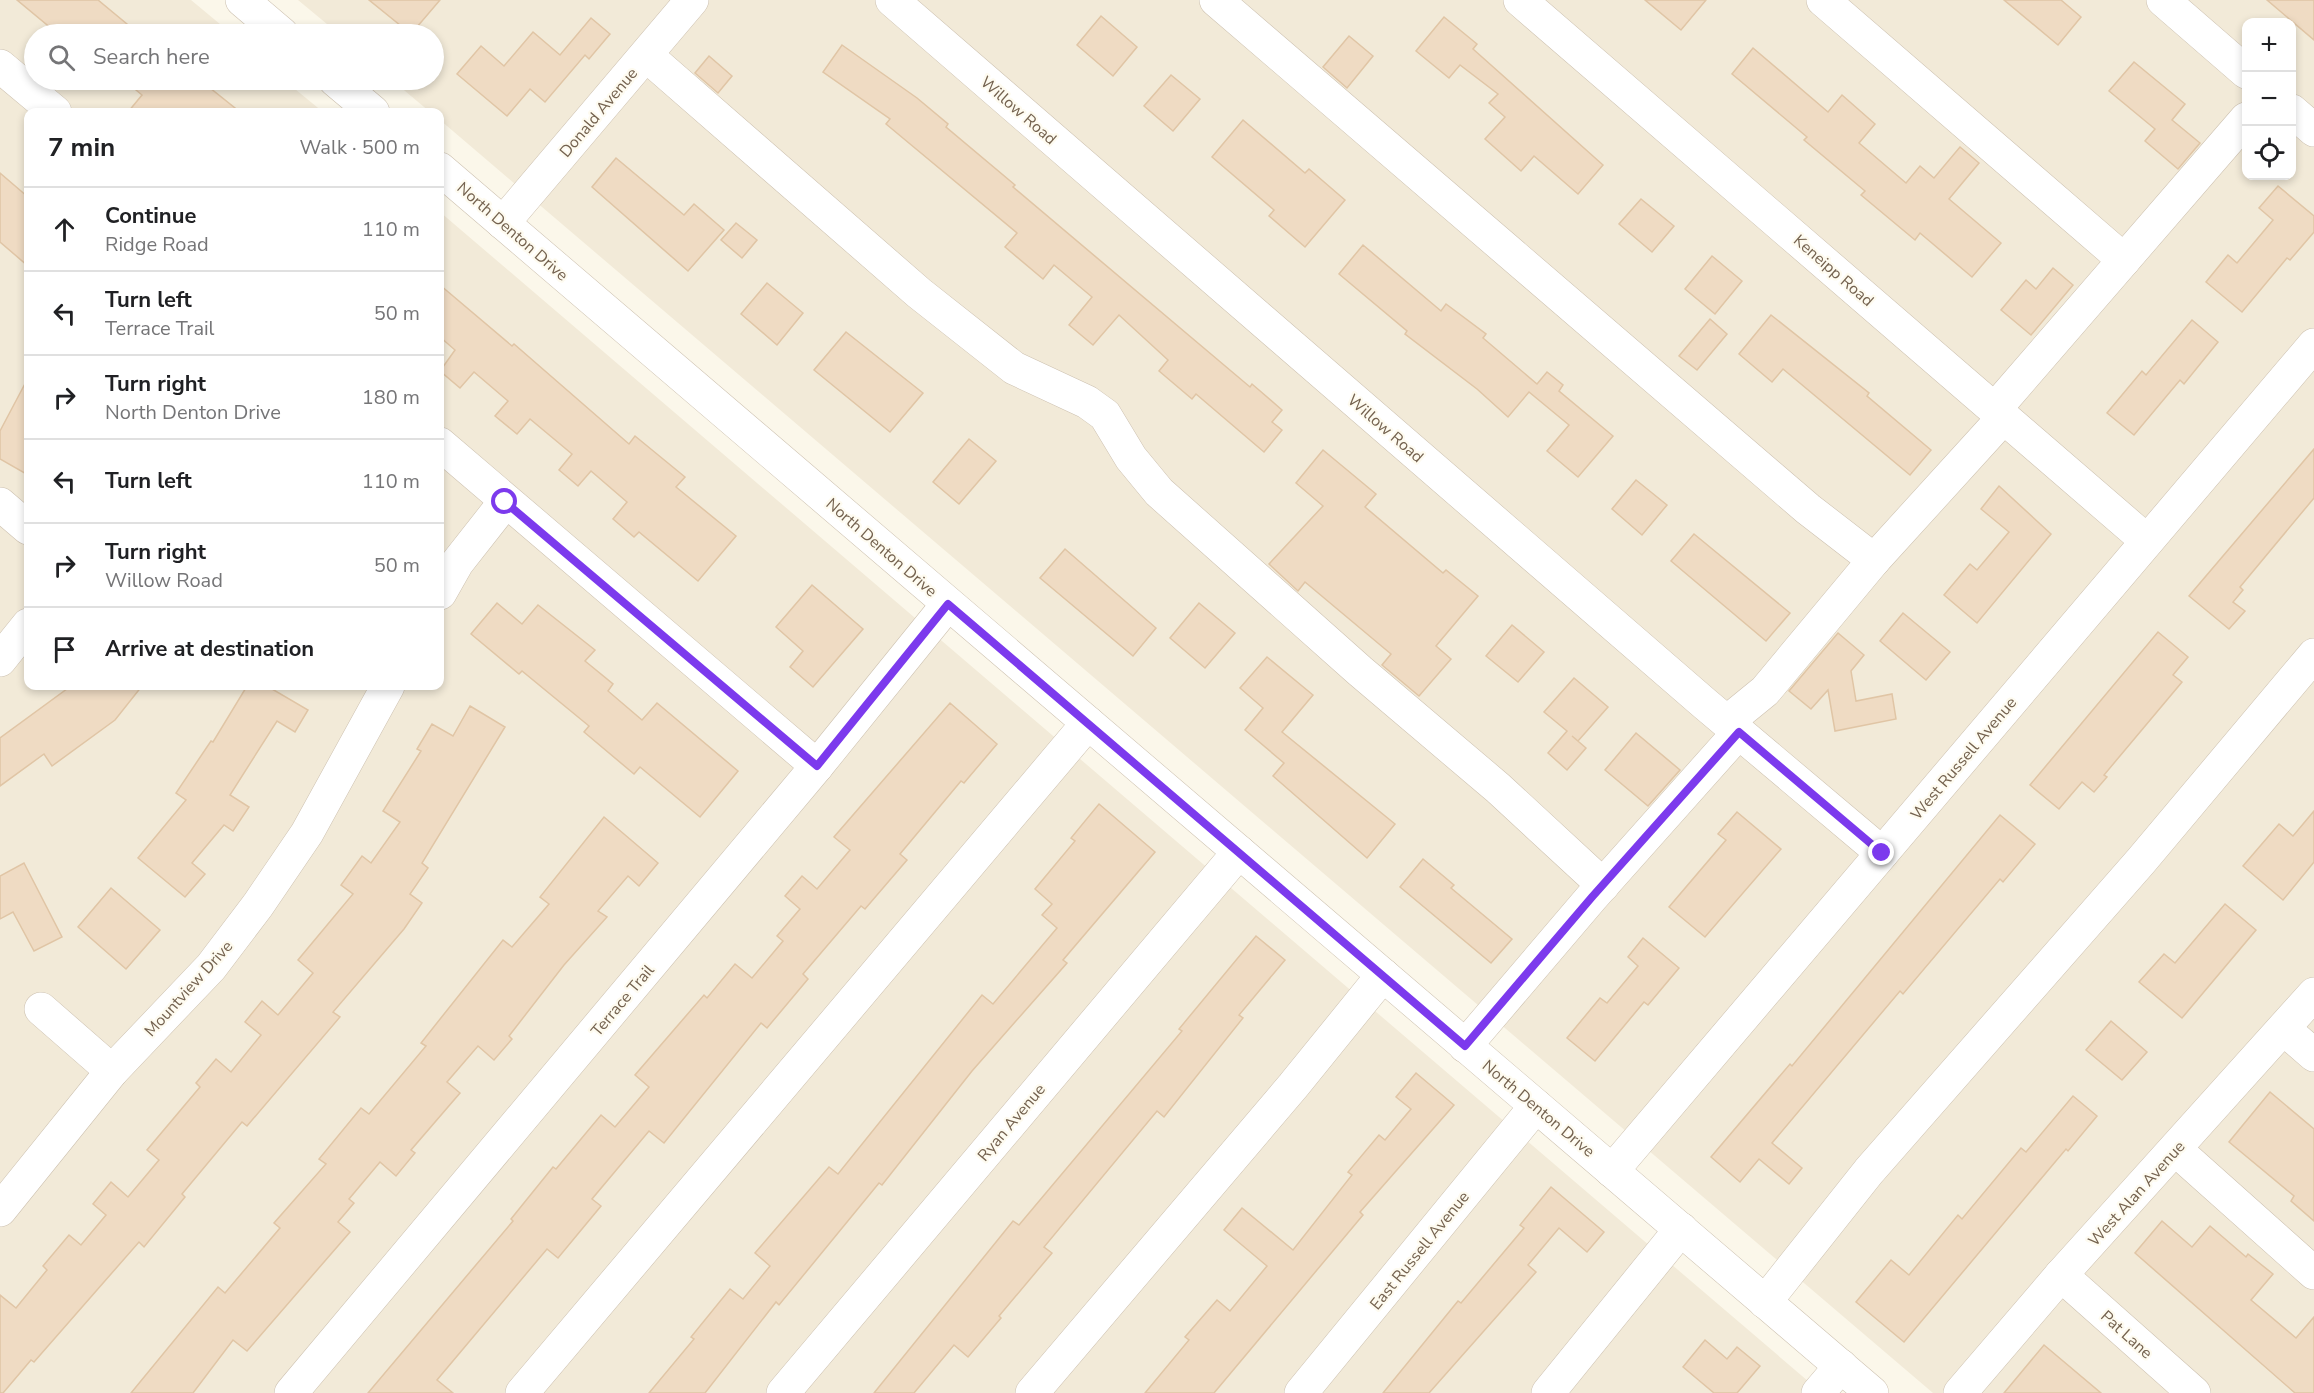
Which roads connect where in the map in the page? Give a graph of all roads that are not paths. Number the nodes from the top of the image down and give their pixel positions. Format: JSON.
{"nodes":[{"id":1,"x":242,"y":0,"type":"edge"},
{"id":2,"x":692,"y":0,"type":"edge"},
{"id":3,"x":892,"y":0,"type":"edge"},
{"id":4,"x":1216,"y":0,"type":"edge"},
{"id":5,"x":1520,"y":0,"type":"edge"},
{"id":6,"x":1822,"y":0,"type":"edge"},
{"id":7,"x":2163,"y":0,"type":"edge"},
{"id":8,"x":270,"y":24,"type":"edge"},
{"id":9,"x":646,"y":55,"type":"junction"},
{"id":10,"x":0,"y":66,"type":"edge"},
{"id":11,"x":2242,"y":68,"type":"edge"},
{"id":12,"x":24,"y":86,"type":"edge"},
{"id":13,"x":29,"y":90,"type":"edge"},
{"id":14,"x":347,"y":90,"type":"edge"},
{"id":15,"x":50,"y":108,"type":"edge"},
{"id":16,"x":368,"y":108,"type":"edge"},
{"id":17,"x":2296,"y":114,"type":"edge"},
{"id":18,"x":2242,"y":125,"type":"edge"},
{"id":19,"x":2314,"y":130,"type":"edge"},
{"id":20,"x":444,"y":172,"type":"edge"},
{"id":21,"x":503,"y":223,"type":"junction"},
{"id":22,"x":2124,"y":260,"type":"junction"},
{"id":23,"x":2314,"y":345,"type":"edge"},
{"id":24,"x":1999,"y":413,"type":"junction"},
{"id":25,"x":444,"y":448,"type":"edge"},
{"id":26,"x":505,"y":502,"type":"junction"},
{"id":27,"x":0,"y":504,"type":"edge"},
{"id":28,"x":24,"y":525,"type":"edge"},
{"id":29,"x":2147,"y":541,"type":"junction"},
{"id":30,"x":1874,"y":560,"type":"junction"},
{"id":31,"x":444,"y":586,"type":"edge"},
{"id":32,"x":948,"y":604,"type":"junction"},
{"id":33,"x":24,"y":630,"type":"edge"},
{"id":34,"x":2314,"y":655,"type":"edge"},
{"id":35,"x":0,"y":660,"type":"edge"},
{"id":36,"x":386,"y":690,"type":"edge"},
{"id":37,"x":1088,"y":723,"type":"junction"},
{"id":38,"x":1733,"y":727,"type":"junction"},
{"id":39,"x":817,"y":766,"type":"junction"},
{"id":40,"x":1239,"y":852,"type":"junction"},
{"id":41,"x":1882,"y":853,"type":"junction"},
{"id":42,"x":1603,"y":885,"type":"junction"},
{"id":43,"x":1383,"y":975,"type":"junction"},
{"id":44,"x":2314,"y":994,"type":"edge"},
{"id":45,"x":41,"y":1009,"type":"dead end"},
{"id":46,"x":2284,"y":1029,"type":"junction"},
{"id":47,"x":1465,"y":1046,"type":"junction"},
{"id":48,"x":2314,"y":1055,"type":"edge"},
{"id":49,"x":112,"y":1071,"type":"junction"},
{"id":50,"x":1536,"y":1106,"type":"junction"},
{"id":51,"x":2175,"y":1149,"type":"junction"},
{"id":52,"x":1612,"y":1171,"type":"junction"},
{"id":53,"x":0,"y":1210,"type":"edge"},
{"id":54,"x":1681,"y":1229,"type":"junction"},
{"id":55,"x":2314,"y":1273,"type":"edge"},
{"id":56,"x":2061,"y":1275,"type":"junction"},
{"id":57,"x":1766,"y":1302,"type":"junction"},
{"id":58,"x":1840,"y":1366,"type":"junction"},
{"id":59,"x":291,"y":1393,"type":"edge"},
{"id":60,"x":522,"y":1393,"type":"edge"},
{"id":61,"x":783,"y":1393,"type":"edge"},
{"id":62,"x":1032,"y":1393,"type":"edge"},
{"id":63,"x":1301,"y":1393,"type":"edge"},
{"id":64,"x":1548,"y":1393,"type":"edge"},
{"id":65,"x":1818,"y":1393,"type":"edge"},
{"id":66,"x":1872,"y":1393,"type":"edge"},
{"id":67,"x":1960,"y":1393,"type":"edge"},
{"id":68,"x":2194,"y":1393,"type":"edge"}],
"edges":[{"from":1,"to":8,"type":"street"},
{"from":2,"to":9,"type":"street","name":"Donald Avenue"},
{"from":3,"to":38,"type":"street","name":"Willow Road"},
{"from":4,"to":30,"type":"street"},
{"from":5,"to":24,"type":"street","name":"Keneipp Road"},
{"from":6,"to":22,"type":"street"},
{"from":7,"to":11,"type":"street"},
{"from":9,"to":21,"type":"street","name":"Donald Avenue"},
{"from":9,"to":42,"type":"street"},
{"from":10,"to":12,"type":"street"},
{"from":13,"to":15,"type":"street"},
{"from":14,"to":16,"type":"street"},
{"from":17,"to":19,"type":"street"},
{"from":18,"to":22,"type":"street"},
{"from":20,"to":21,"type":"street","name":"North Denton Drive"},
{"from":21,"to":32,"type":"street","name":"North Denton Drive"},
{"from":22,"to":24,"type":"street"},
{"from":23,"to":29,"type":"street","name":"West Russell Avenue"},
{"from":24,"to":29,"type":"street","name":"Keneipp Road"},
{"from":24,"to":30,"type":"street"},
{"from":25,"to":26,"type":"street"},
{"from":26,"to":31,"type":"street"},
{"from":26,"to":39,"type":"street"},
{"from":27,"to":28,"type":"street"},
{"from":29,"to":41,"type":"street","name":"West Russell Avenue"},
{"from":30,"to":38,"type":"street"},
{"from":32,"to":37,"type":"street","name":"North Denton Drive"},
{"from":32,"to":39,"type":"street","name":"Terrace Trail"},
{"from":33,"to":35,"type":"street"},
{"from":34,"to":57,"type":"street"},
{"from":36,"to":49,"type":"street","name":"Mountview Drive"},
{"from":37,"to":40,"type":"street","name":"North Denton Drive"},
{"from":37,"to":60,"type":"street"},
{"from":38,"to":41,"type":"street","name":"Willow Road"},
{"from":38,"to":42,"type":"street"},
{"from":39,"to":59,"type":"street","name":"Terrace Trail"},
{"from":40,"to":43,"type":"street","name":"North Denton Drive"},
{"from":40,"to":61,"type":"street","name":"Ryan Avenue"},
{"from":41,"to":52,"type":"street","name":"West Russell Avenue"},
{"from":42,"to":47,"type":"street"},
{"from":43,"to":47,"type":"street","name":"North Denton Drive"},
{"from":43,"to":62,"type":"street"},
{"from":44,"to":46,"type":"street","name":"West Alan Avenue"},
{"from":45,"to":49,"type":"street"},
{"from":46,"to":48,"type":"street"},
{"from":46,"to":51,"type":"street","name":"West Alan Avenue"},
{"from":47,"to":50,"type":"street","name":"North Denton Drive"},
{"from":49,"to":53,"type":"street","name":"Mountview Drive"},
{"from":50,"to":52,"type":"street","name":"North Denton Drive"},
{"from":50,"to":63,"type":"street","name":"East Russell Avenue"},
{"from":51,"to":55,"type":"street"},
{"from":51,"to":56,"type":"street","name":"West Alan Avenue"},
{"from":52,"to":54,"type":"street","name":"North Denton Drive"},
{"from":54,"to":57,"type":"street","name":"North Denton Drive"},
{"from":54,"to":64,"type":"street"},
{"from":56,"to":67,"type":"street","name":"West Alan Avenue"},
{"from":56,"to":68,"type":"street","name":"Pat Lane"},
{"from":57,"to":58,"type":"street","name":"North Denton Drive"},
{"from":58,"to":65,"type":"street"},
{"from":58,"to":66,"type":"street","name":"North Denton Drive"}]}
